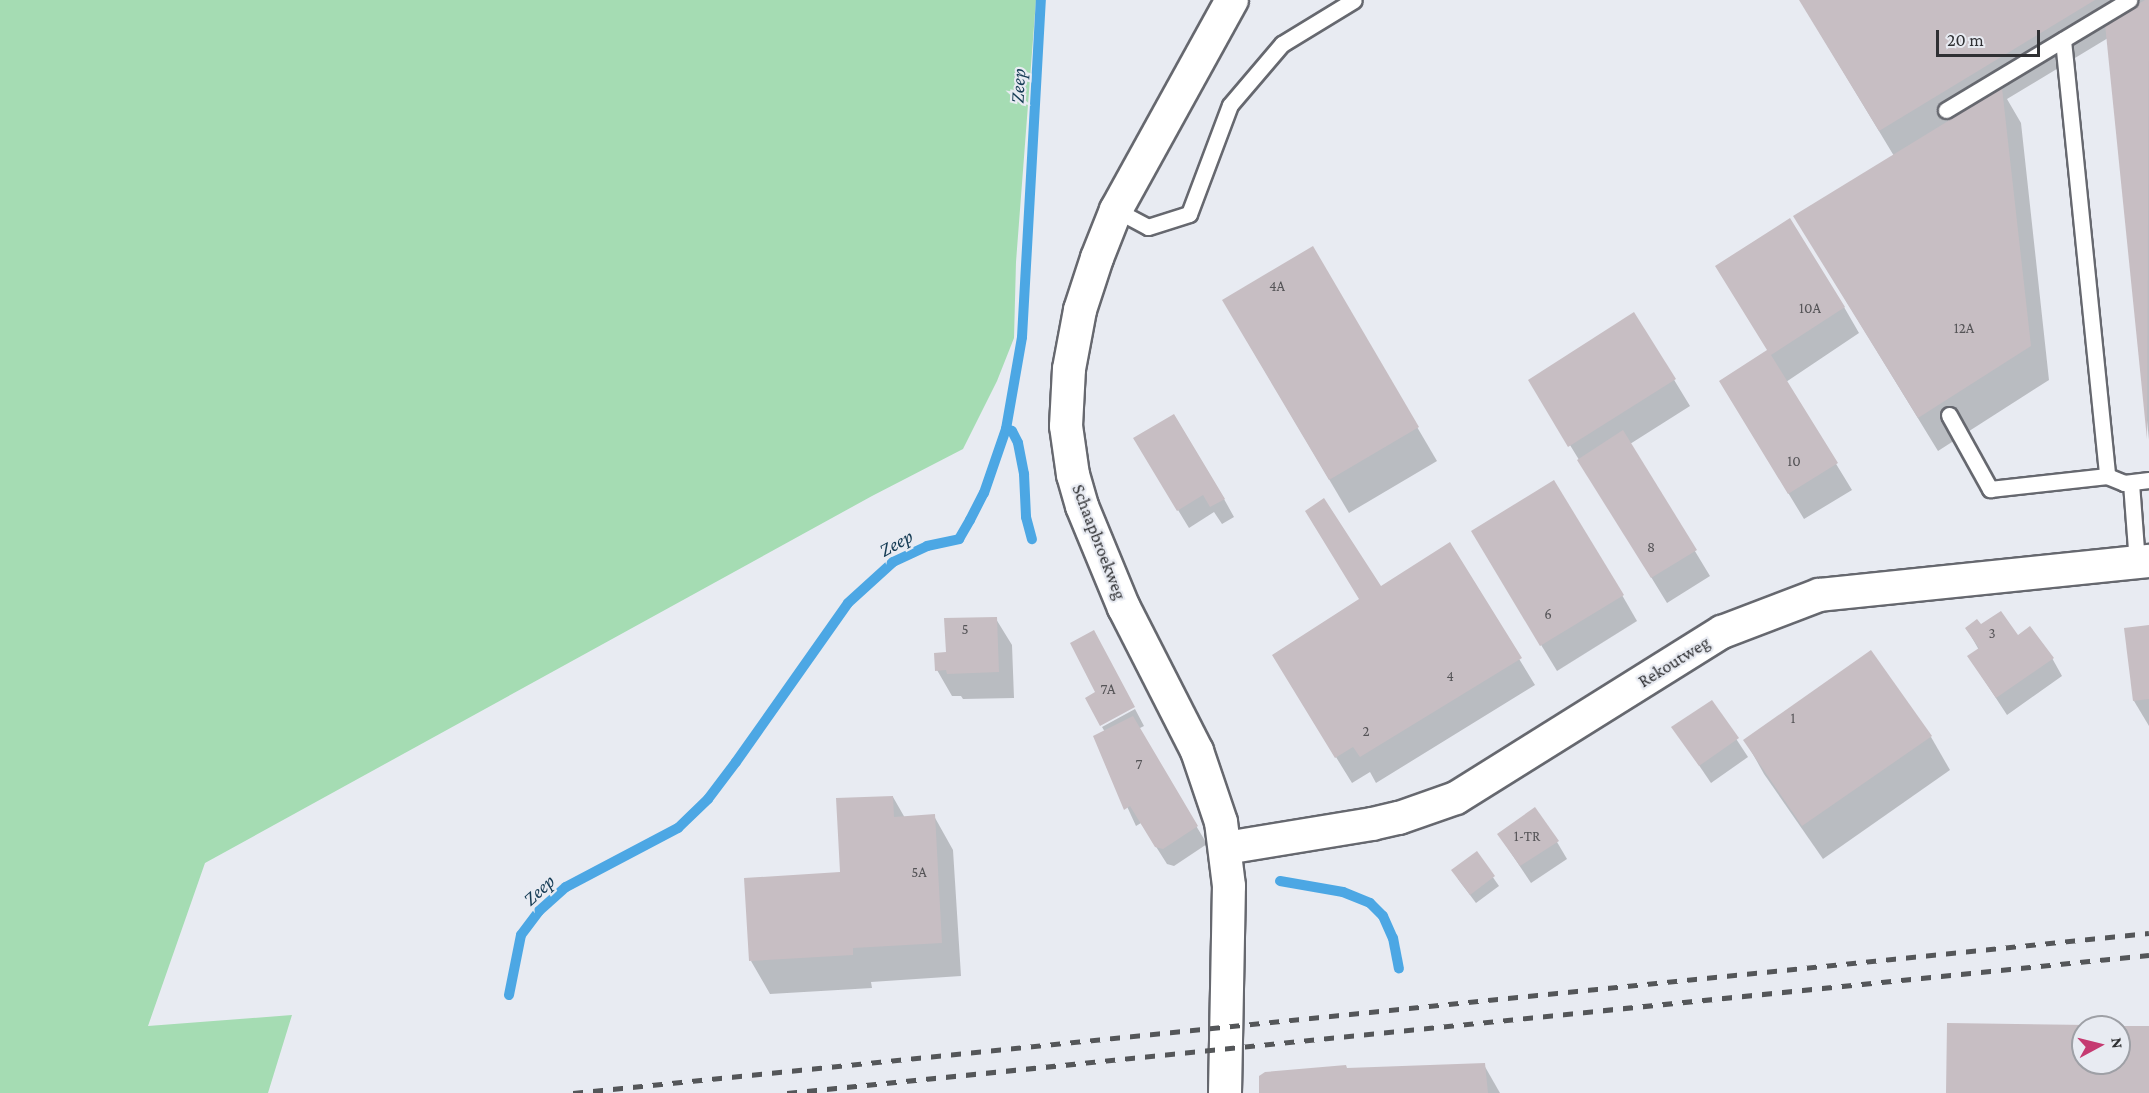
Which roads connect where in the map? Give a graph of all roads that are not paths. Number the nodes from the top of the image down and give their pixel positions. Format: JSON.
{"nodes":[{"id":1,"x":1232,"y":0,"type":"edge"},
{"id":2,"x":1354,"y":0,"type":"edge"},
{"id":3,"x":2129,"y":0,"type":"edge"},
{"id":4,"x":2063,"y":40,"type":"junction"},
{"id":5,"x":1946,"y":110,"type":"dead end"},
{"id":6,"x":1116,"y":210,"type":"junction"},
{"id":7,"x":1949,"y":415,"type":"dead end"},
{"id":8,"x":2107,"y":476,"type":"junction"},
{"id":9,"x":2149,"y":480,"type":"edge"},
{"id":10,"x":2131,"y":483,"type":"junction"},
{"id":11,"x":2143,"y":561,"type":"edge"},
{"id":12,"x":1226,"y":848,"type":"junction"},
{"id":13,"x":1226,"y":1079,"type":"edge"}],
"edges":[{"from":1,"to":6,"type":"street","name":"Schaapbroekweg"},
{"from":2,"to":6,"type":"lane"},
{"from":3,"to":4,"type":"lane"},
{"from":4,"to":5,"type":"lane"},
{"from":4,"to":8,"type":"lane"},
{"from":6,"to":12,"type":"street","name":"Schaapbroekweg"},
{"from":7,"to":8,"type":"lane"},
{"from":8,"to":10,"type":"lane"},
{"from":9,"to":10,"type":"lane"},
{"from":10,"to":11,"type":"lane"},
{"from":11,"to":12,"type":"street","name":"Rekoutweg"},
{"from":12,"to":13,"type":"street","name":"Schaapbroekweg"}]}
